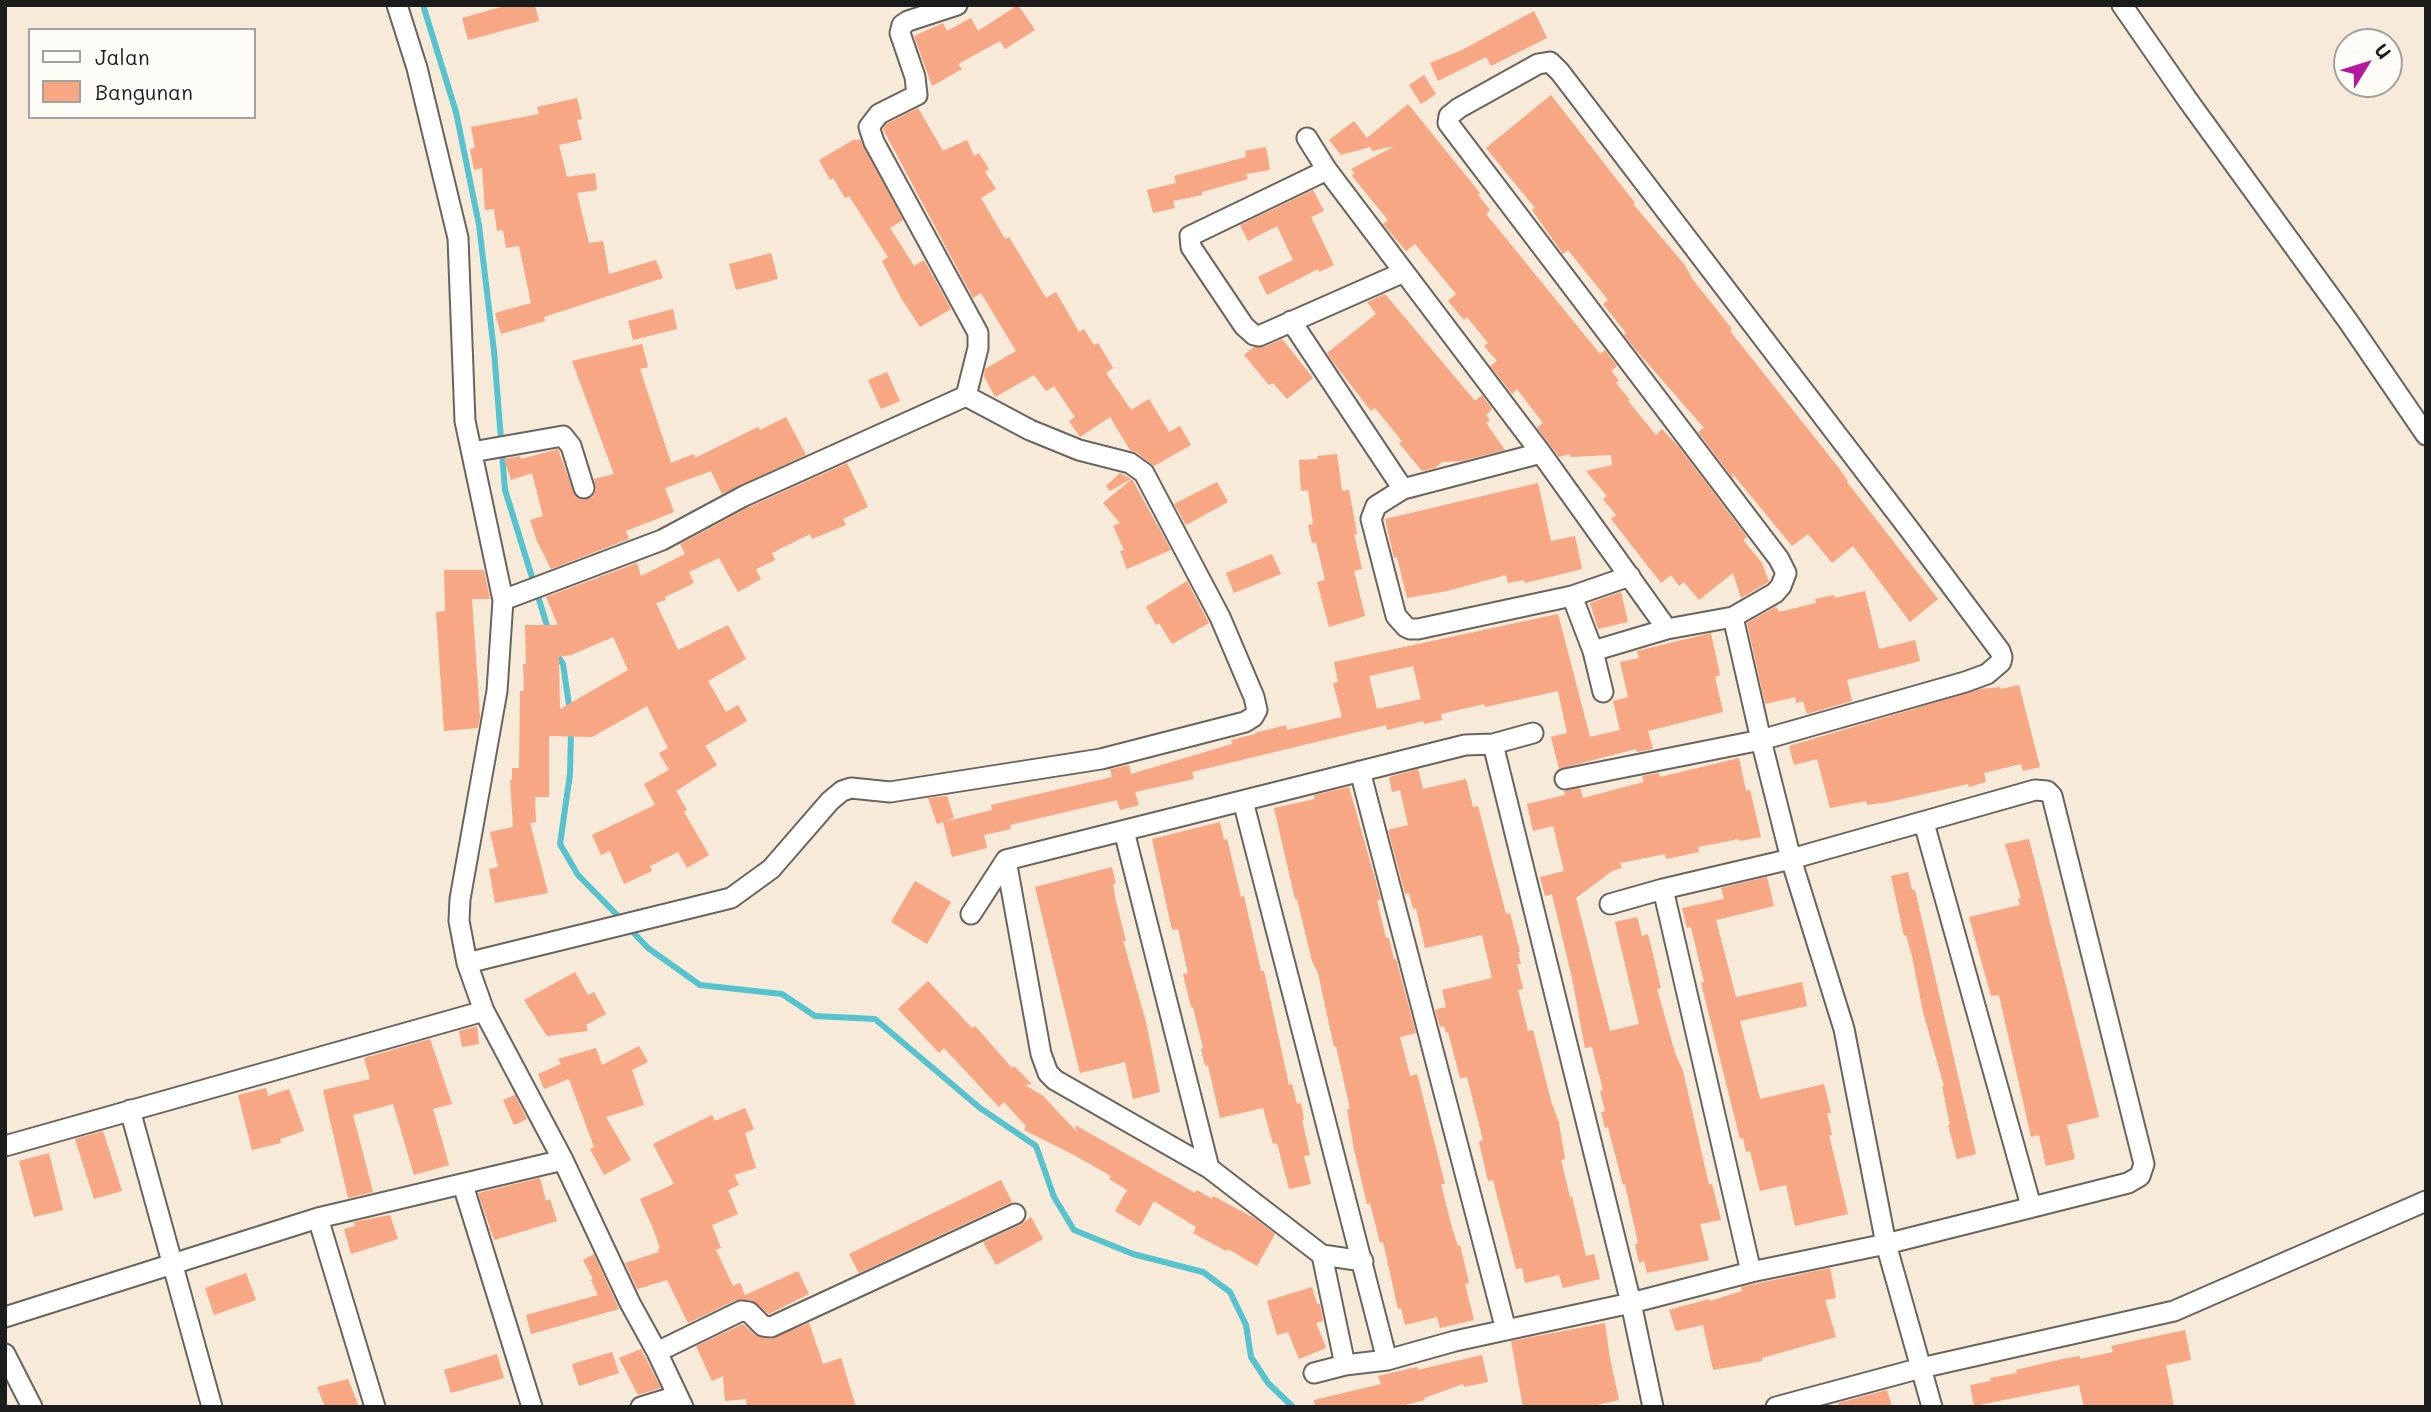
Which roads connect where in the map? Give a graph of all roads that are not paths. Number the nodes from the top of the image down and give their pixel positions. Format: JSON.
{"nodes":[{"id":1,"x":397,"y":5,"type":"edge"},
{"id":2,"x":957,"y":5,"type":"edge"},
{"id":3,"x":2122,"y":5,"type":"edge"},
{"id":4,"x":1307,"y":138,"type":"dead end"},
{"id":5,"x":1327,"y":170,"type":"junction"},
{"id":6,"x":1404,"y":272,"type":"junction"},
{"id":7,"x":1291,"y":321,"type":"junction"},
{"id":8,"x":966,"y":396,"type":"junction"},
{"id":9,"x":2426,"y":435,"type":"edge"},
{"id":10,"x":472,"y":452,"type":"junction"},
{"id":11,"x":1541,"y":453,"type":"junction"},
{"id":12,"x":584,"y":488,"type":"dead end"},
{"id":13,"x":1403,"y":489,"type":"junction"},
{"id":14,"x":1630,"y":576,"type":"junction"},
{"id":15,"x":1572,"y":596,"type":"junction"},
{"id":16,"x":503,"y":600,"type":"junction"},
{"id":17,"x":1733,"y":617,"type":"junction"},
{"id":18,"x":1667,"y":629,"type":"junction"},
{"id":19,"x":1593,"y":651,"type":"junction"},
{"id":20,"x":1603,"y":692,"type":"dead end"},
{"id":21,"x":1533,"y":733,"type":"dead end"},
{"id":22,"x":1761,"y":740,"type":"junction"},
{"id":23,"x":1493,"y":744,"type":"junction"},
{"id":24,"x":1360,"y":772,"type":"junction"},
{"id":25,"x":1564,"y":779,"type":"dead end"},
{"id":26,"x":1243,"y":801,"type":"junction"},
{"id":27,"x":1924,"y":823,"type":"junction"},
{"id":28,"x":1124,"y":831,"type":"junction"},
{"id":29,"x":1791,"y":859,"type":"junction"},
{"id":30,"x":1006,"y":860,"type":"junction"},
{"id":31,"x":1663,"y":889,"type":"junction"},
{"id":32,"x":1610,"y":904,"type":"dead end"},
{"id":33,"x":971,"y":914,"type":"dead end"},
{"id":34,"x":467,"y":962,"type":"junction"},
{"id":35,"x":484,"y":1011,"type":"junction"},
{"id":36,"x":130,"y":1110,"type":"junction"},
{"id":37,"x":5,"y":1146,"type":"edge"},
{"id":38,"x":563,"y":1160,"type":"junction"},
{"id":39,"x":1209,"y":1168,"type":"junction"},
{"id":40,"x":463,"y":1185,"type":"junction"},
{"id":41,"x":2426,"y":1200,"type":"edge"},
{"id":42,"x":2031,"y":1206,"type":"junction"},
{"id":43,"x":1015,"y":1214,"type":"dead end"},
{"id":44,"x":318,"y":1218,"type":"junction"},
{"id":45,"x":1886,"y":1244,"type":"junction"},
{"id":46,"x":1322,"y":1255,"type":"junction"},
{"id":47,"x":1363,"y":1261,"type":"junction"},
{"id":48,"x":171,"y":1265,"type":"junction"},
{"id":49,"x":1751,"y":1272,"type":"junction"},
{"id":50,"x":1631,"y":1303,"type":"junction"},
{"id":51,"x":5,"y":1317,"type":"edge"},
{"id":52,"x":1506,"y":1330,"type":"junction"},
{"id":53,"x":657,"y":1352,"type":"junction"},
{"id":54,"x":5,"y":1354,"type":"edge"},
{"id":55,"x":1387,"y":1360,"type":"junction"},
{"id":56,"x":1345,"y":1365,"type":"junction"},
{"id":57,"x":1921,"y":1368,"type":"junction"},
{"id":58,"x":1314,"y":1373,"type":"dead end"},
{"id":59,"x":680,"y":1401,"type":"edge"},
{"id":60,"x":32,"y":1407,"type":"edge"},
{"id":61,"x":212,"y":1407,"type":"edge"},
{"id":62,"x":375,"y":1407,"type":"edge"},
{"id":63,"x":532,"y":1407,"type":"edge"},
{"id":64,"x":641,"y":1407,"type":"edge"},
{"id":65,"x":1653,"y":1407,"type":"edge"},
{"id":66,"x":1776,"y":1407,"type":"edge"},
{"id":67,"x":1932,"y":1407,"type":"edge"}],
"edges":[{"from":1,"to":10,"type":"street"},
{"from":2,"to":8,"type":"street"},
{"from":3,"to":9,"type":"street"},
{"from":4,"to":5,"type":"street"},
{"from":5,"to":6,"type":"street"},
{"from":5,"to":7,"type":"street"},
{"from":6,"to":7,"type":"street"},
{"from":6,"to":11,"type":"street"},
{"from":7,"to":13,"type":"street"},
{"from":8,"to":16,"type":"street"},
{"from":8,"to":34,"type":"street"},
{"from":10,"to":12,"type":"street"},
{"from":10,"to":16,"type":"street"},
{"from":11,"to":13,"type":"street"},
{"from":11,"to":14,"type":"street"},
{"from":13,"to":15,"type":"street"},
{"from":14,"to":15,"type":"street"},
{"from":14,"to":18,"type":"street"},
{"from":15,"to":19,"type":"street"},
{"from":16,"to":34,"type":"street"},
{"from":17,"to":18,"type":"street"},
{"from":17,"to":22,"type":"street"},
{"from":17,"to":22,"type":"street"},
{"from":18,"to":19,"type":"street"},
{"from":19,"to":20,"type":"street"},
{"from":21,"to":23,"type":"street"},
{"from":22,"to":25,"type":"street"},
{"from":22,"to":29,"type":"street"},
{"from":23,"to":24,"type":"street"},
{"from":23,"to":50,"type":"street"},
{"from":24,"to":26,"type":"street"},
{"from":24,"to":52,"type":"street"},
{"from":26,"to":28,"type":"street"},
{"from":26,"to":47,"type":"street"},
{"from":27,"to":29,"type":"street"},
{"from":27,"to":42,"type":"street"},
{"from":27,"to":42,"type":"street"},
{"from":28,"to":30,"type":"street"},
{"from":28,"to":39,"type":"street"},
{"from":29,"to":31,"type":"street"},
{"from":29,"to":45,"type":"street"},
{"from":30,"to":33,"type":"street"},
{"from":30,"to":39,"type":"street"},
{"from":31,"to":32,"type":"street"},
{"from":31,"to":49,"type":"street"},
{"from":34,"to":35,"type":"street"},
{"from":35,"to":36,"type":"street"},
{"from":35,"to":38,"type":"street"},
{"from":36,"to":37,"type":"street"},
{"from":36,"to":48,"type":"street"},
{"from":38,"to":40,"type":"street"},
{"from":38,"to":53,"type":"street"},
{"from":39,"to":46,"type":"street"},
{"from":40,"to":44,"type":"street"},
{"from":40,"to":63,"type":"street"},
{"from":41,"to":57,"type":"street"},
{"from":42,"to":45,"type":"street"},
{"from":43,"to":53,"type":"street"},
{"from":44,"to":48,"type":"street"},
{"from":44,"to":62,"type":"street"},
{"from":45,"to":49,"type":"street"},
{"from":45,"to":57,"type":"street"},
{"from":46,"to":47,"type":"street"},
{"from":46,"to":56,"type":"street"},
{"from":47,"to":55,"type":"street"},
{"from":48,"to":51,"type":"street"},
{"from":48,"to":61,"type":"street"},
{"from":49,"to":50,"type":"street"},
{"from":50,"to":52,"type":"street"},
{"from":50,"to":65,"type":"street"},
{"from":52,"to":55,"type":"street"},
{"from":53,"to":59,"type":"street"},
{"from":54,"to":60,"type":"street"},
{"from":55,"to":56,"type":"street"},
{"from":56,"to":58,"type":"street"},
{"from":57,"to":66,"type":"street"},
{"from":57,"to":67,"type":"street"},
{"from":59,"to":64,"type":"street"}]}
